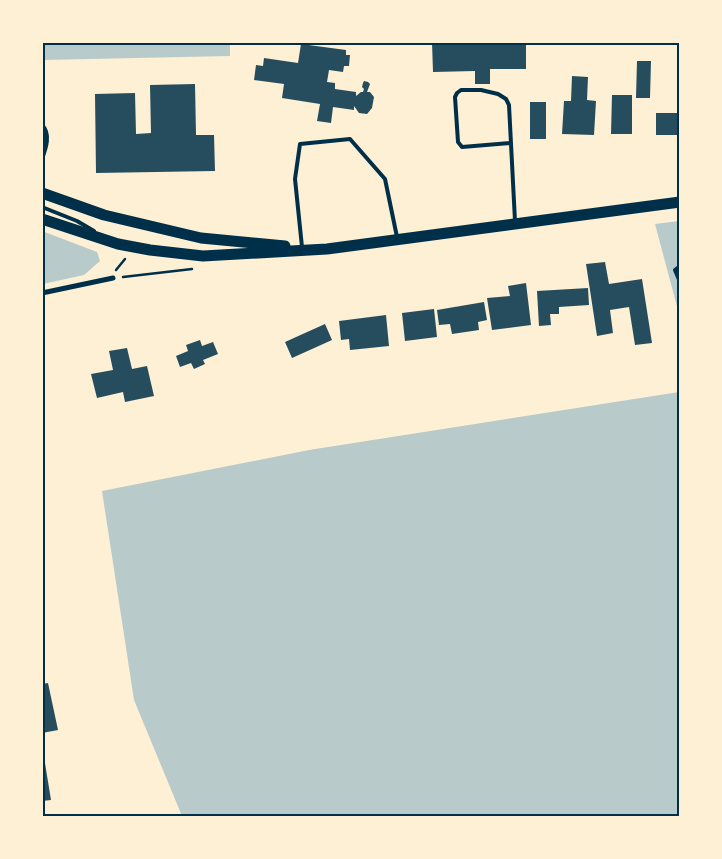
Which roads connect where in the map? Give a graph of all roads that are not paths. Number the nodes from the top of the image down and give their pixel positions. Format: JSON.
{"nodes":[{"id":1,"x":42,"y":125,"type":"edge"},
{"id":2,"x":511,"y":143,"type":"junction"},
{"id":3,"x":43,"y":156,"type":"edge"},
{"id":4,"x":42,"y":193,"type":"edge"},
{"id":5,"x":680,"y":202,"type":"edge"},
{"id":6,"x":42,"y":207,"type":"edge"},
{"id":7,"x":42,"y":219,"type":"edge"},
{"id":8,"x":515,"y":224,"type":"junction"},
{"id":9,"x":397,"y":240,"type":"junction"},
{"id":10,"x":118,"y":244,"type":"junction"},
{"id":11,"x":302,"y":247,"type":"junction"},
{"id":12,"x":327,"y":249,"type":"junction"},
{"id":13,"x":680,"y":266,"type":"edge"},
{"id":14,"x":110,"y":278,"type":"road end"},
{"id":15,"x":680,"y":282,"type":"edge"},
{"id":16,"x":42,"y":292,"type":"edge"}],
"edges":[{"from":1,"to":3,"type":"lane"},
{"from":2,"to":2,"type":"lane"},
{"from":2,"to":8,"type":"lane"},
{"from":4,"to":11,"type":"main road"},
{"from":5,"to":8,"type":"main road"},
{"from":6,"to":10,"type":"lane"},
{"from":7,"to":10,"type":"main road"},
{"from":8,"to":9,"type":"main road"},
{"from":9,"to":11,"type":"lane"},
{"from":9,"to":12,"type":"main road"},
{"from":10,"to":12,"type":"main road"},
{"from":11,"to":12,"type":"main road"},
{"from":13,"to":15,"type":"lane"},
{"from":14,"to":16,"type":"street"}]}
